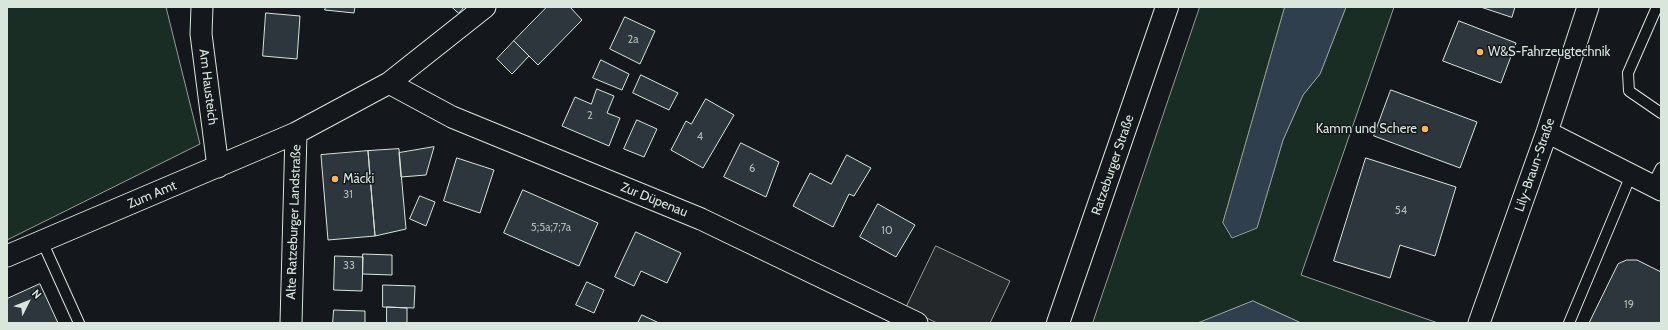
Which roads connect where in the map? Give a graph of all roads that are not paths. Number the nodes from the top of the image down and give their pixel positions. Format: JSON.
{"nodes":[{"id":1,"x":202,"y":7,"type":"edge"},
{"id":2,"x":485,"y":7,"type":"edge"},
{"id":3,"x":1167,"y":7,"type":"edge"},
{"id":4,"x":1588,"y":7,"type":"edge"},
{"id":5,"x":1657,"y":7,"type":"edge"},
{"id":6,"x":389,"y":82,"type":"junction"},
{"id":7,"x":1661,"y":113,"type":"edge"},
{"id":8,"x":1547,"y":132,"type":"junction"},
{"id":9,"x":296,"y":133,"type":"junction"},
{"id":10,"x":218,"y":167,"type":"junction"},
{"id":11,"x":1632,"y":175,"type":"junction"},
{"id":12,"x":1658,"y":181,"type":"edge"},
{"id":13,"x":42,"y":241,"type":"junction"},
{"id":14,"x":7,"y":256,"type":"edge"},
{"id":15,"x":79,"y":323,"type":"edge"},
{"id":16,"x":290,"y":323,"type":"edge"},
{"id":17,"x":917,"y":323,"type":"edge"},
{"id":18,"x":1058,"y":323,"type":"edge"},
{"id":19,"x":1479,"y":323,"type":"edge"},
{"id":20,"x":1569,"y":323,"type":"edge"}],
"edges":[{"from":1,"to":10,"type":"street","name":"Am Hausteich"},
{"from":2,"to":6,"type":"street","name":"Alte Ratzeburger Landstraße"},
{"from":3,"to":18,"type":"main road","name":"Ratzeburger Straße"},
{"from":4,"to":8,"type":"street","name":"Lily-Braun-Straße"},
{"from":5,"to":7,"type":"lane"},
{"from":6,"to":9,"type":"street","name":"Alte Ratzeburger Landstraße"},
{"from":6,"to":17,"type":"street","name":"Zur Düpenau"},
{"from":8,"to":11,"type":"street"},
{"from":8,"to":19,"type":"street","name":"Lily-Braun-Straße"},
{"from":9,"to":10,"type":"street","name":"Zum Amt"},
{"from":9,"to":16,"type":"street","name":"Alte Ratzeburger Landstraße"},
{"from":10,"to":13,"type":"street","name":"Zum Amt"},
{"from":11,"to":12,"type":"street"},
{"from":11,"to":20,"type":"lane"},
{"from":13,"to":14,"type":"street","name":"Zum Amt"},
{"from":13,"to":15,"type":"lane"}]}
